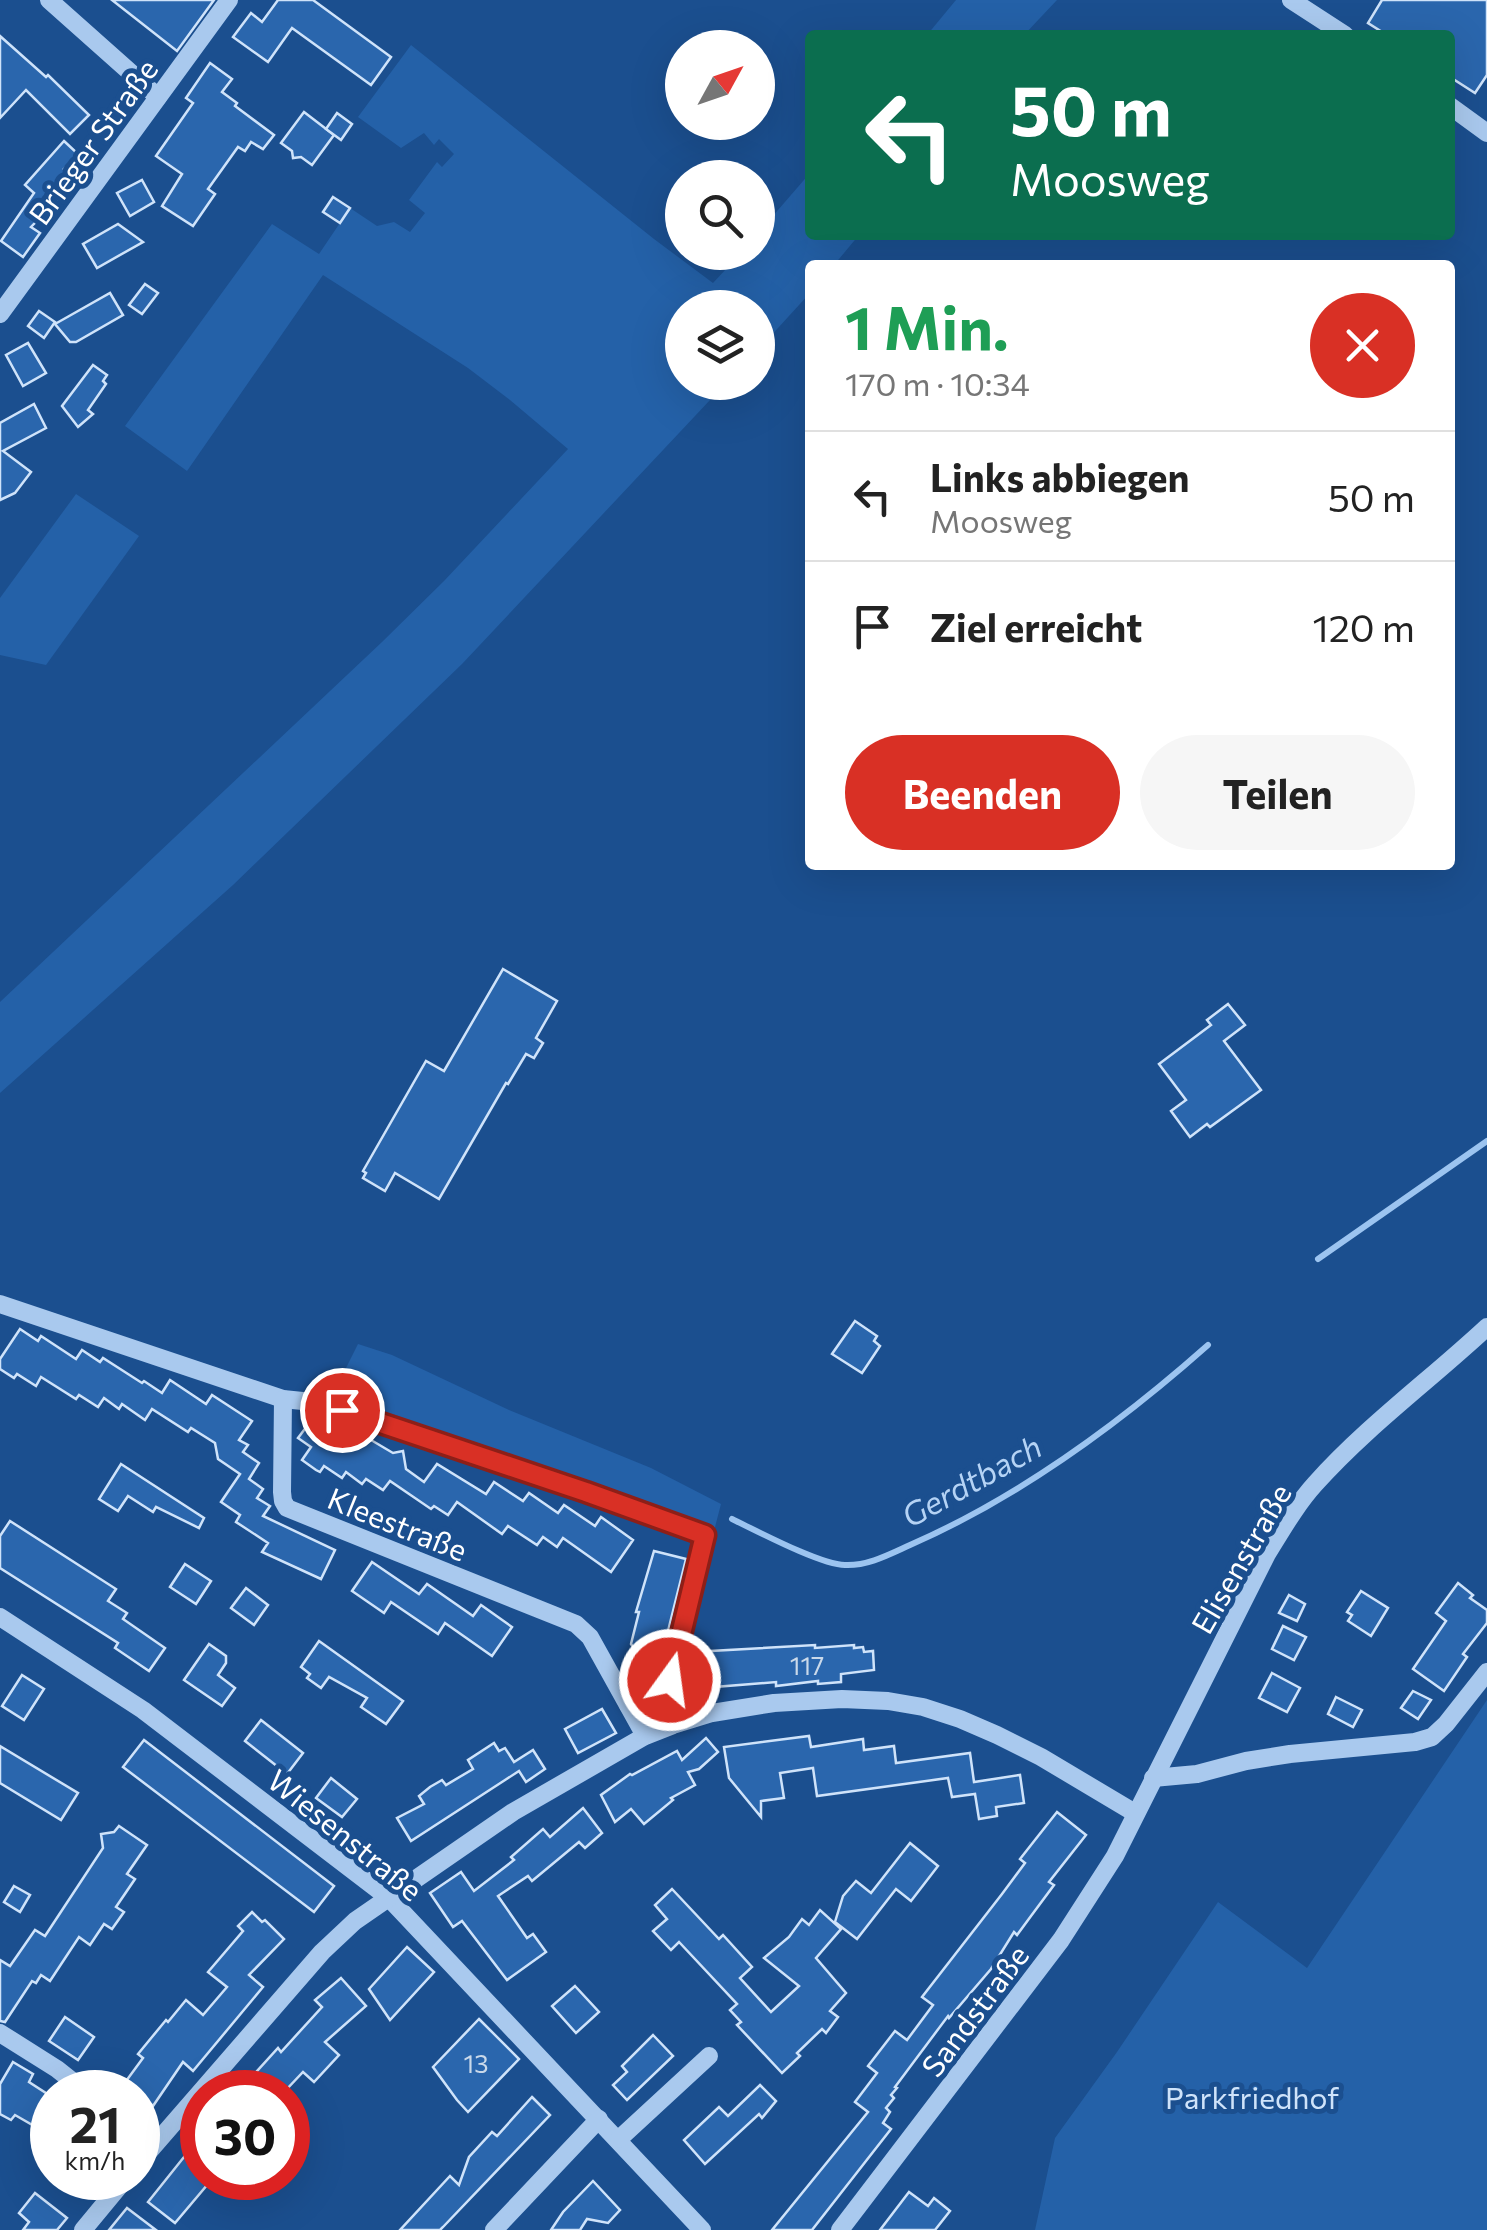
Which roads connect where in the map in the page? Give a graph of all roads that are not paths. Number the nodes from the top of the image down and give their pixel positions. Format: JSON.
{"nodes":[{"id":1,"x":50,"y":0,"type":"edge"},
{"id":2,"x":230,"y":0,"type":"edge"},
{"id":3,"x":1292,"y":0,"type":"edge"},
{"id":4,"x":1337,"y":30,"type":"edge"},
{"id":5,"x":158,"y":97,"type":"junction"},
{"id":6,"x":1455,"y":110,"type":"edge"},
{"id":7,"x":1487,"y":134,"type":"edge"},
{"id":8,"x":0,"y":314,"type":"edge"},
{"id":9,"x":0,"y":1304,"type":"edge"},
{"id":10,"x":1487,"y":1327,"type":"edge"},
{"id":11,"x":282,"y":1400,"type":"junction"},
{"id":12,"x":0,"y":1617,"type":"edge"},
{"id":13,"x":1487,"y":1672,"type":"edge"},
{"id":14,"x":628,"y":1705,"type":"junction"},
{"id":15,"x":646,"y":1736,"type":"junction"},
{"id":16,"x":1153,"y":1778,"type":"junction"},
{"id":17,"x":1135,"y":1813,"type":"junction"},
{"id":18,"x":389,"y":1898,"type":"junction"},
{"id":19,"x":0,"y":2033,"type":"edge"},
{"id":20,"x":709,"y":2056,"type":"dead end"},
{"id":21,"x":57,"y":2070,"type":"edge"},
{"id":22,"x":600,"y":2119,"type":"junction"},
{"id":23,"x":160,"y":2138,"type":"edge"},
{"id":24,"x":619,"y":2140,"type":"junction"},
{"id":25,"x":107,"y":2200,"type":"edge"},
{"id":26,"x":82,"y":2230,"type":"edge"},
{"id":27,"x":494,"y":2230,"type":"edge"},
{"id":28,"x":702,"y":2230,"type":"edge"},
{"id":29,"x":840,"y":2230,"type":"edge"}],
"edges":[{"from":1,"to":5,"type":"street"},
{"from":2,"to":5,"type":"street","name":"Brieger Straße"},
{"from":3,"to":4,"type":"street"},
{"from":5,"to":8,"type":"street","name":"Brieger Straße"},
{"from":6,"to":7,"type":"street"},
{"from":9,"to":11,"type":"street"},
{"from":10,"to":16,"type":"street","name":"Elisenstraße"},
{"from":11,"to":14,"type":"street","name":"Kleestraße"},
{"from":11,"to":14,"type":"street"},
{"from":12,"to":18,"type":"street","name":"Wiesenstraße"},
{"from":13,"to":16,"type":"street"},
{"from":14,"to":15,"type":"street","name":"Kleestraße"},
{"from":15,"to":17,"type":"street"},
{"from":15,"to":18,"type":"street"},
{"from":16,"to":17,"type":"street","name":"Elisenstraße"},
{"from":17,"to":29,"type":"street","name":"Sandstraße"},
{"from":18,"to":22,"type":"street","name":"Wiesenstraße"},
{"from":18,"to":23,"type":"street"},
{"from":19,"to":21,"type":"street"},
{"from":20,"to":24,"type":"street"},
{"from":22,"to":24,"type":"street","name":"Wiesenstraße"},
{"from":22,"to":27,"type":"street"},
{"from":24,"to":28,"type":"street","name":"Wiesenstraße"},
{"from":25,"to":26,"type":"street"}]}
